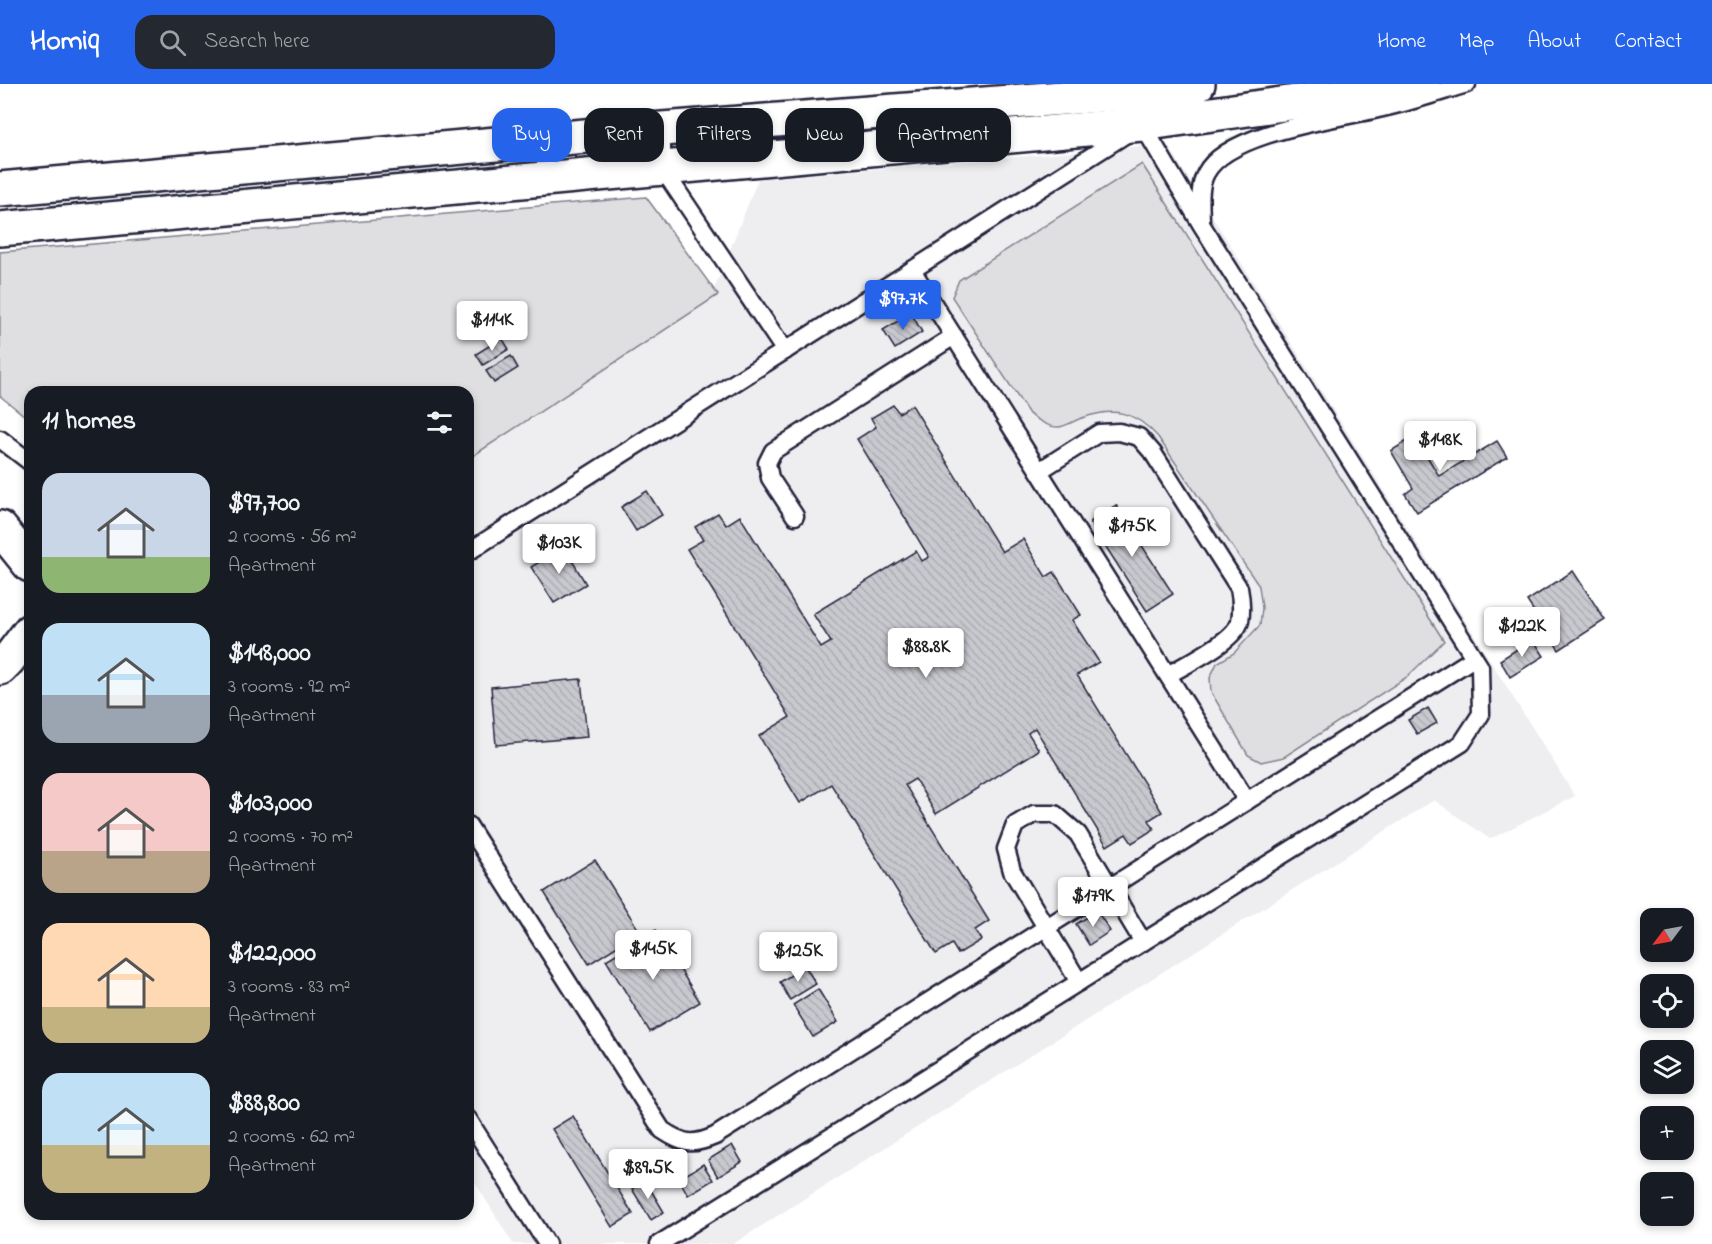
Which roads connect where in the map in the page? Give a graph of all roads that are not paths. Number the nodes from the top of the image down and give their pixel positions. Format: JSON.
{"nodes":[{"id":1,"x":1198,"y":84,"type":"edge"},
{"id":2,"x":1423,"y":84,"type":"edge"},
{"id":3,"x":1467,"y":84,"type":"edge"},
{"id":4,"x":1140,"y":108,"type":"junction"},
{"id":5,"x":664,"y":129,"type":"edge"},
{"id":6,"x":584,"y":136,"type":"edge"},
{"id":7,"x":662,"y":162,"type":"edge"},
{"id":8,"x":662,"y":168,"type":"junction"},
{"id":9,"x":0,"y":189,"type":"edge"},
{"id":10,"x":1201,"y":224,"type":"junction"},
{"id":11,"x":0,"y":229,"type":"edge"},
{"id":12,"x":912,"y":270,"type":"junction"},
{"id":13,"x":954,"y":336,"type":"junction"},
{"id":14,"x":785,"y":351,"type":"junction"},
{"id":15,"x":0,"y":440,"type":"edge"},
{"id":16,"x":24,"y":458,"type":"edge"},
{"id":17,"x":1039,"y":471,"type":"junction"},
{"id":18,"x":795,"y":516,"type":"dead end"},
{"id":19,"x":0,"y":528,"type":"edge"},
{"id":20,"x":474,"y":548,"type":"edge"},
{"id":21,"x":24,"y":558,"type":"edge"},
{"id":22,"x":24,"y":639,"type":"edge"},
{"id":23,"x":1474,"y":658,"type":"junction"},
{"id":24,"x":0,"y":668,"type":"edge"},
{"id":25,"x":1168,"y":675,"type":"junction"},
{"id":26,"x":1247,"y":801,"type":"junction"},
{"id":27,"x":474,"y":834,"type":"edge"},
{"id":28,"x":1109,"y":887,"type":"junction"},
{"id":29,"x":1046,"y":927,"type":"junction"},
{"id":30,"x":1143,"y":942,"type":"junction"},
{"id":31,"x":1079,"y":982,"type":"junction"},
{"id":32,"x":474,"y":1128,"type":"edge"},
{"id":33,"x":547,"y":1244,"type":"edge"},
{"id":34,"x":659,"y":1244,"type":"edge"}],
"edges":[{"from":1,"to":4,"type":"main road"},
{"from":2,"to":4,"type":"main road"},
{"from":3,"to":10,"type":"lane"},
{"from":4,"to":5,"type":"main road"},
{"from":4,"to":8,"type":"main road"},
{"from":4,"to":10,"type":"lane"},
{"from":4,"to":12,"type":"lane"},
{"from":6,"to":9,"type":"main road"},
{"from":7,"to":8,"type":"lane"},
{"from":8,"to":11,"type":"main road"},
{"from":8,"to":14,"type":"lane"},
{"from":10,"to":23,"type":"lane"},
{"from":12,"to":13,"type":"lane"},
{"from":12,"to":14,"type":"lane"},
{"from":13,"to":17,"type":"lane"},
{"from":13,"to":18,"type":"lane"},
{"from":14,"to":20,"type":"lane"},
{"from":15,"to":16,"type":"lane"},
{"from":17,"to":25,"type":"lane"},
{"from":17,"to":25,"type":"lane"},
{"from":19,"to":21,"type":"main road"},
{"from":22,"to":24,"type":"main road"},
{"from":23,"to":26,"type":"lane"},
{"from":23,"to":30,"type":"lane"},
{"from":25,"to":26,"type":"lane"},
{"from":26,"to":28,"type":"lane"},
{"from":27,"to":29,"type":"lane"},
{"from":28,"to":29,"type":"lane"},
{"from":28,"to":29,"type":"lane"},
{"from":28,"to":30,"type":"lane"},
{"from":29,"to":31,"type":"lane"},
{"from":30,"to":31,"type":"lane"},
{"from":31,"to":34,"type":"lane"},
{"from":32,"to":33,"type":"lane"}]}
